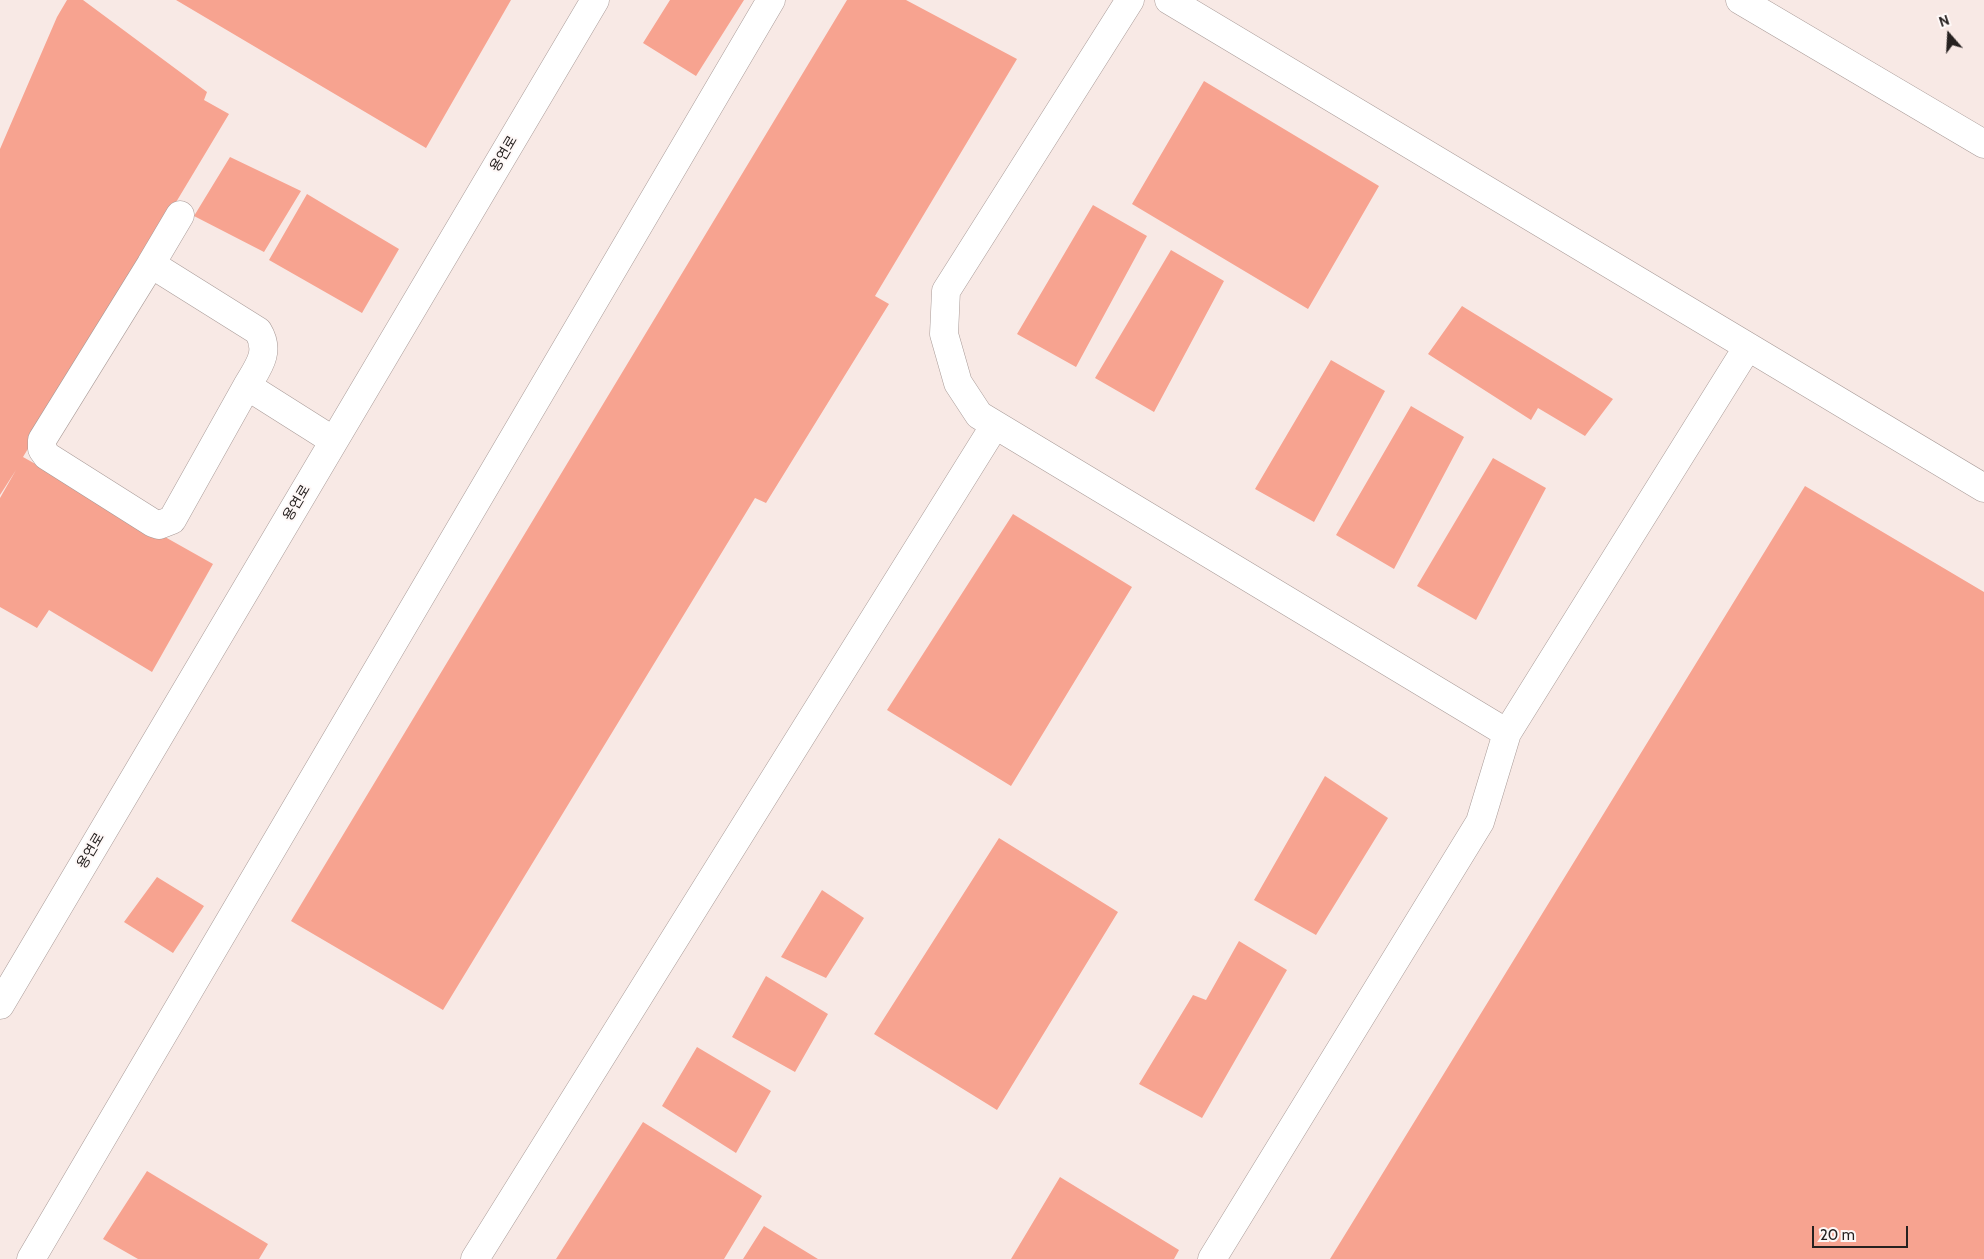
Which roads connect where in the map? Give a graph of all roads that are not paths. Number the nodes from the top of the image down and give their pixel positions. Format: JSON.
{"nodes":[{"id":1,"x":595,"y":0,"type":"edge"},
{"id":2,"x":771,"y":0,"type":"edge"},
{"id":3,"x":1130,"y":0,"type":"edge"},
{"id":4,"x":1169,"y":0,"type":"edge"},
{"id":5,"x":1740,"y":0,"type":"edge"},
{"id":6,"x":1984,"y":144,"type":"edge"},
{"id":7,"x":180,"y":215,"type":"dead end"},
{"id":8,"x":151,"y":264,"type":"junction"},
{"id":9,"x":1747,"y":348,"type":"junction"},
{"id":10,"x":247,"y":386,"type":"junction"},
{"id":11,"x":995,"y":425,"type":"junction"},
{"id":12,"x":334,"y":442,"type":"junction"},
{"id":13,"x":1984,"y":488,"type":"edge"},
{"id":14,"x":1507,"y":733,"type":"junction"},
{"id":15,"x":0,"y":1005,"type":"edge"},
{"id":16,"x":31,"y":1259,"type":"edge"},
{"id":17,"x":475,"y":1259,"type":"edge"},
{"id":18,"x":1212,"y":1259,"type":"edge"}],
"edges":[{"from":1,"to":12,"type":"lane","name":"용연로"},
{"from":2,"to":16,"type":"lane"},
{"from":3,"to":11,"type":"lane"},
{"from":4,"to":9,"type":"lane"},
{"from":5,"to":6,"type":"lane"},
{"from":7,"to":8,"type":"lane"},
{"from":8,"to":10,"type":"lane"},
{"from":8,"to":10,"type":"lane"},
{"from":9,"to":13,"type":"lane"},
{"from":9,"to":14,"type":"lane"},
{"from":10,"to":12,"type":"lane"},
{"from":11,"to":14,"type":"lane"},
{"from":11,"to":17,"type":"lane"},
{"from":12,"to":15,"type":"lane","name":"용연로"},
{"from":14,"to":18,"type":"lane"}]}
